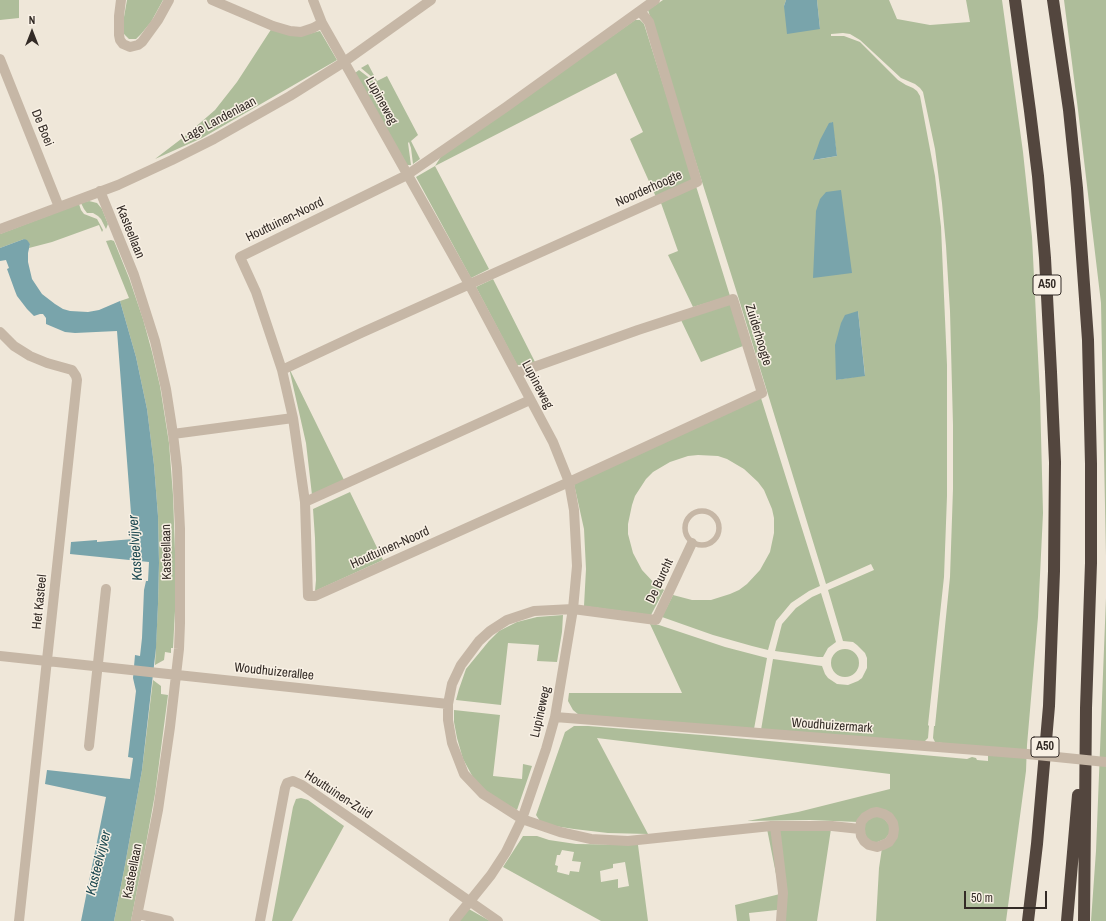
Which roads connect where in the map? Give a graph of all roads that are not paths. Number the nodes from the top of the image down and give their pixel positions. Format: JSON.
{"nodes":[{"id":1,"x":122,"y":0,"type":"edge"},
{"id":2,"x":169,"y":0,"type":"edge"},
{"id":3,"x":212,"y":0,"type":"edge"},
{"id":4,"x":313,"y":0,"type":"edge"},
{"id":5,"x":431,"y":0,"type":"edge"},
{"id":6,"x":655,"y":0,"type":"edge"},
{"id":7,"x":1015,"y":0,"type":"edge"},
{"id":8,"x":1053,"y":0,"type":"edge"},
{"id":9,"x":640,"y":11,"type":"junction"},
{"id":10,"x":322,"y":23,"type":"junction"},
{"id":11,"x":0,"y":59,"type":"edge"},
{"id":12,"x":344,"y":62,"type":"junction"},
{"id":13,"x":407,"y":175,"type":"junction"},
{"id":14,"x":100,"y":191,"type":"junction"},
{"id":15,"x":59,"y":207,"type":"junction"},
{"id":16,"x":0,"y":229,"type":"edge"},
{"id":17,"x":469,"y":284,"type":"junction"},
{"id":18,"x":0,"y":332,"type":"edge"},
{"id":19,"x":282,"y":370,"type":"junction"},
{"id":20,"x":517,"y":373,"type":"junction"},
{"id":21,"x":530,"y":400,"type":"junction"},
{"id":22,"x":294,"y":418,"type":"junction"},
{"id":23,"x":173,"y":434,"type":"junction"},
{"id":24,"x":569,"y":482,"type":"junction"},
{"id":25,"x":305,"y":502,"type":"junction"},
{"id":26,"x":692,"y":543,"type":"junction"},
{"id":27,"x":106,"y":589,"type":"dead end"},
{"id":28,"x":573,"y":609,"type":"junction"},
{"id":29,"x":0,"y":656,"type":"edge"},
{"id":30,"x":47,"y":661,"type":"junction"},
{"id":31,"x":98,"y":666,"type":"junction"},
{"id":32,"x":176,"y":674,"type":"junction"},
{"id":33,"x":448,"y":704,"type":"junction"},
{"id":34,"x":1086,"y":708,"type":"junction"},
{"id":35,"x":555,"y":717,"type":"junction"},
{"id":36,"x":89,"y":746,"type":"dead end"},
{"id":37,"x":1106,"y":762,"type":"edge"},
{"id":38,"x":522,"y":819,"type":"junction"},
{"id":39,"x":775,"y":826,"type":"junction"},
{"id":40,"x":860,"y":829,"type":"dead end"},
{"id":41,"x":470,"y":901,"type":"junction"},
{"id":42,"x":137,"y":918,"type":"edge"},
{"id":43,"x":495,"y":920,"type":"edge"},
{"id":44,"x":19,"y":921,"type":"edge"},
{"id":45,"x":170,"y":921,"type":"edge"},
{"id":46,"x":260,"y":921,"type":"edge"},
{"id":47,"x":454,"y":921,"type":"edge"},
{"id":48,"x":781,"y":921,"type":"edge"},
{"id":49,"x":1028,"y":921,"type":"edge"},
{"id":50,"x":1067,"y":921,"type":"edge"},
{"id":51,"x":1084,"y":921,"type":"edge"}],
"edges":[{"from":1,"to":2,"type":"street"},
{"from":3,"to":10,"type":"street"},
{"from":4,"to":10,"type":"street","name":"Lupineweg"},
{"from":5,"to":12,"type":"street","name":"Lage Landenlaan"},
{"from":6,"to":9,"type":"street"},
{"from":7,"to":49,"type":"highway","number":"A50"},
{"from":8,"to":34,"type":"highway"},
{"from":9,"to":13,"type":"street"},
{"from":9,"to":17,"type":"street","name":"Noorderhoogte"},
{"from":10,"to":12,"type":"street","name":"Lupineweg"},
{"from":11,"to":15,"type":"street","name":"De Boei"},
{"from":12,"to":13,"type":"street","name":"Lupineweg"},
{"from":12,"to":14,"type":"street","name":"Lage Landenlaan"},
{"from":13,"to":17,"type":"street","name":"Lupineweg"},
{"from":13,"to":19,"type":"street","name":"Houttuinen-Noord"},
{"from":14,"to":15,"type":"street","name":"Lage Landenlaan"},
{"from":14,"to":23,"type":"street","name":"Kasteellaan"},
{"from":15,"to":16,"type":"street","name":"Lage Landenlaan"},
{"from":17,"to":19,"type":"street"},
{"from":17,"to":20,"type":"street","name":"Lupineweg"},
{"from":18,"to":30,"type":"street","name":"Het Kasteel"},
{"from":19,"to":22,"type":"street","name":"Houttuinen-Noord"},
{"from":20,"to":21,"type":"street","name":"Lupineweg"},
{"from":20,"to":24,"type":"street","name":"Zuiderhoogte"},
{"from":21,"to":24,"type":"street","name":"Lupineweg"},
{"from":21,"to":25,"type":"street"},
{"from":22,"to":23,"type":"street"},
{"from":22,"to":25,"type":"street","name":"Houttuinen-Noord"},
{"from":23,"to":32,"type":"street","name":"Kasteellaan"},
{"from":24,"to":25,"type":"street","name":"Houttuinen-Noord"},
{"from":24,"to":28,"type":"street","name":"Lupineweg"},
{"from":26,"to":26,"type":"lane"},
{"from":26,"to":28,"type":"street","name":"De Burcht"},
{"from":27,"to":31,"type":"street"},
{"from":28,"to":33,"type":"street"},
{"from":28,"to":35,"type":"street","name":"Lupineweg"},
{"from":29,"to":30,"type":"street","name":"Woudhuizerallee"},
{"from":30,"to":31,"type":"street","name":"Woudhuizerallee"},
{"from":30,"to":44,"type":"street","name":"Het Kasteel"},
{"from":31,"to":32,"type":"street","name":"Woudhuizerallee"},
{"from":31,"to":36,"type":"street"},
{"from":32,"to":33,"type":"street","name":"Woudhuizerallee"},
{"from":32,"to":42,"type":"street","name":"Kasteellaan"},
{"from":33,"to":38,"type":"street"},
{"from":34,"to":50,"type":"highway"},
{"from":34,"to":51,"type":"highway"},
{"from":35,"to":37,"type":"street","name":"Woudhuizermark","bridge":true},
{"from":35,"to":38,"type":"street","name":"Lupineweg"},
{"from":38,"to":39,"type":"street"},
{"from":38,"to":41,"type":"street","name":"Lupineweg"},
{"from":39,"to":40,"type":"street"},
{"from":39,"to":48,"type":"street"},
{"from":41,"to":43,"type":"street"},
{"from":41,"to":46,"type":"street","name":"Houttuinen-Zuid"},
{"from":41,"to":47,"type":"street","name":"Lupineweg"},
{"from":42,"to":45,"type":"street"}]}
